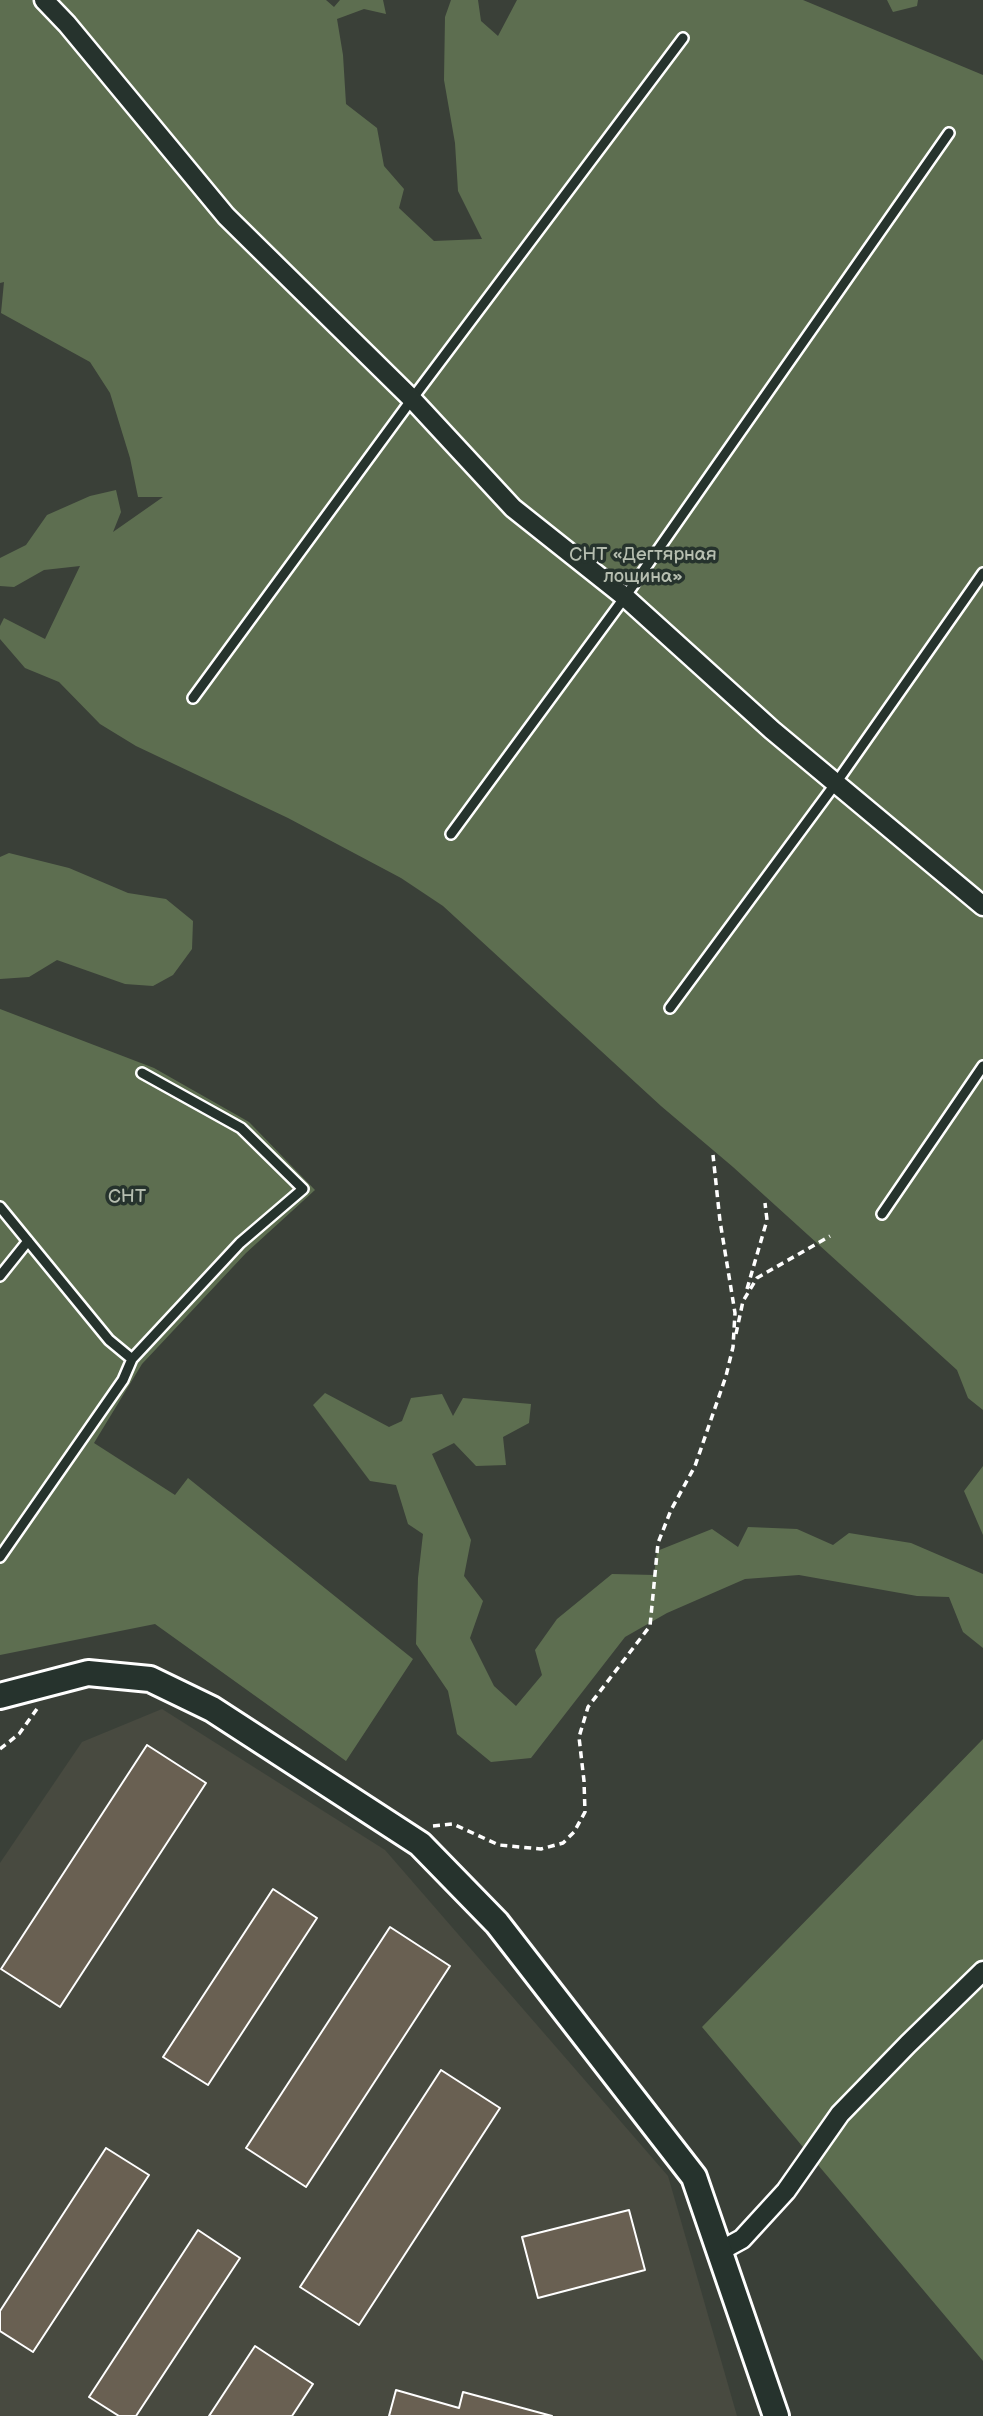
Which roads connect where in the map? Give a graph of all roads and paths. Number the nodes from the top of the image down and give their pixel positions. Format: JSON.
{"nodes":[{"id":1,"x":44,"y":0,"type":"edge"},
{"id":2,"x":683,"y":38,"type":"dead end"},
{"id":3,"x":950,"y":133,"type":"dead end"},
{"id":4,"x":412,"y":398,"type":"junction"},
{"id":5,"x":983,"y":573,"type":"edge"},
{"id":6,"x":625,"y":597,"type":"junction"},
{"id":7,"x":194,"y":698,"type":"dead end"},
{"id":8,"x":836,"y":783,"type":"junction"},
{"id":9,"x":451,"y":834,"type":"dead end"},
{"id":10,"x":983,"y":906,"type":"edge"},
{"id":11,"x":670,"y":1008,"type":"dead end"},
{"id":12,"x":983,"y":1066,"type":"edge"},
{"id":13,"x":142,"y":1073,"type":"dead end"},
{"id":14,"x":713,"y":1155,"type":"dead end"},
{"id":15,"x":765,"y":1203,"type":"dead end"},
{"id":16,"x":0,"y":1207,"type":"edge"},
{"id":17,"x":881,"y":1214,"type":"dead end"},
{"id":18,"x":830,"y":1236,"type":"dead end"},
{"id":19,"x":28,"y":1241,"type":"junction"},
{"id":20,"x":0,"y":1276,"type":"edge"},
{"id":21,"x":743,"y":1301,"type":"junction"},
{"id":22,"x":733,"y":1348,"type":"junction"},
{"id":23,"x":132,"y":1360,"type":"junction"},
{"id":24,"x":0,"y":1558,"type":"edge"},
{"id":25,"x":44,"y":1685,"type":"junction"},
{"id":26,"x":0,"y":1696,"type":"edge"},
{"id":27,"x":0,"y":1749,"type":"edge"},
{"id":28,"x":399,"y":1831,"type":"junction"},
{"id":29,"x":983,"y":1971,"type":"edge"},
{"id":30,"x":720,"y":2251,"type":"junction"},
{"id":31,"x":776,"y":2416,"type":"edge"}],
"edges":[{"from":1,"to":4,"type":"street"},
{"from":2,"to":4,"type":"lane"},
{"from":3,"to":6,"type":"lane"},
{"from":4,"to":6,"type":"street"},
{"from":4,"to":7,"type":"lane"},
{"from":5,"to":8,"type":"lane"},
{"from":6,"to":8,"type":"street"},
{"from":6,"to":9,"type":"lane"},
{"from":8,"to":10,"type":"street"},
{"from":8,"to":11,"type":"lane"},
{"from":12,"to":17,"type":"lane"},
{"from":13,"to":23,"type":"lane"},
{"from":14,"to":22,"type":"path"},
{"from":15,"to":21,"type":"path"},
{"from":16,"to":19,"type":"lane"},
{"from":18,"to":21,"type":"path"},
{"from":19,"to":20,"type":"lane"},
{"from":19,"to":23,"type":"lane"},
{"from":21,"to":22,"type":"path"},
{"from":22,"to":28,"type":"path"},
{"from":23,"to":24,"type":"lane"},
{"from":25,"to":26,"type":"street"},
{"from":25,"to":27,"type":"path"},
{"from":25,"to":28,"type":"street"},
{"from":28,"to":30,"type":"street"},
{"from":29,"to":30,"type":"street"},
{"from":30,"to":31,"type":"street"}]}
